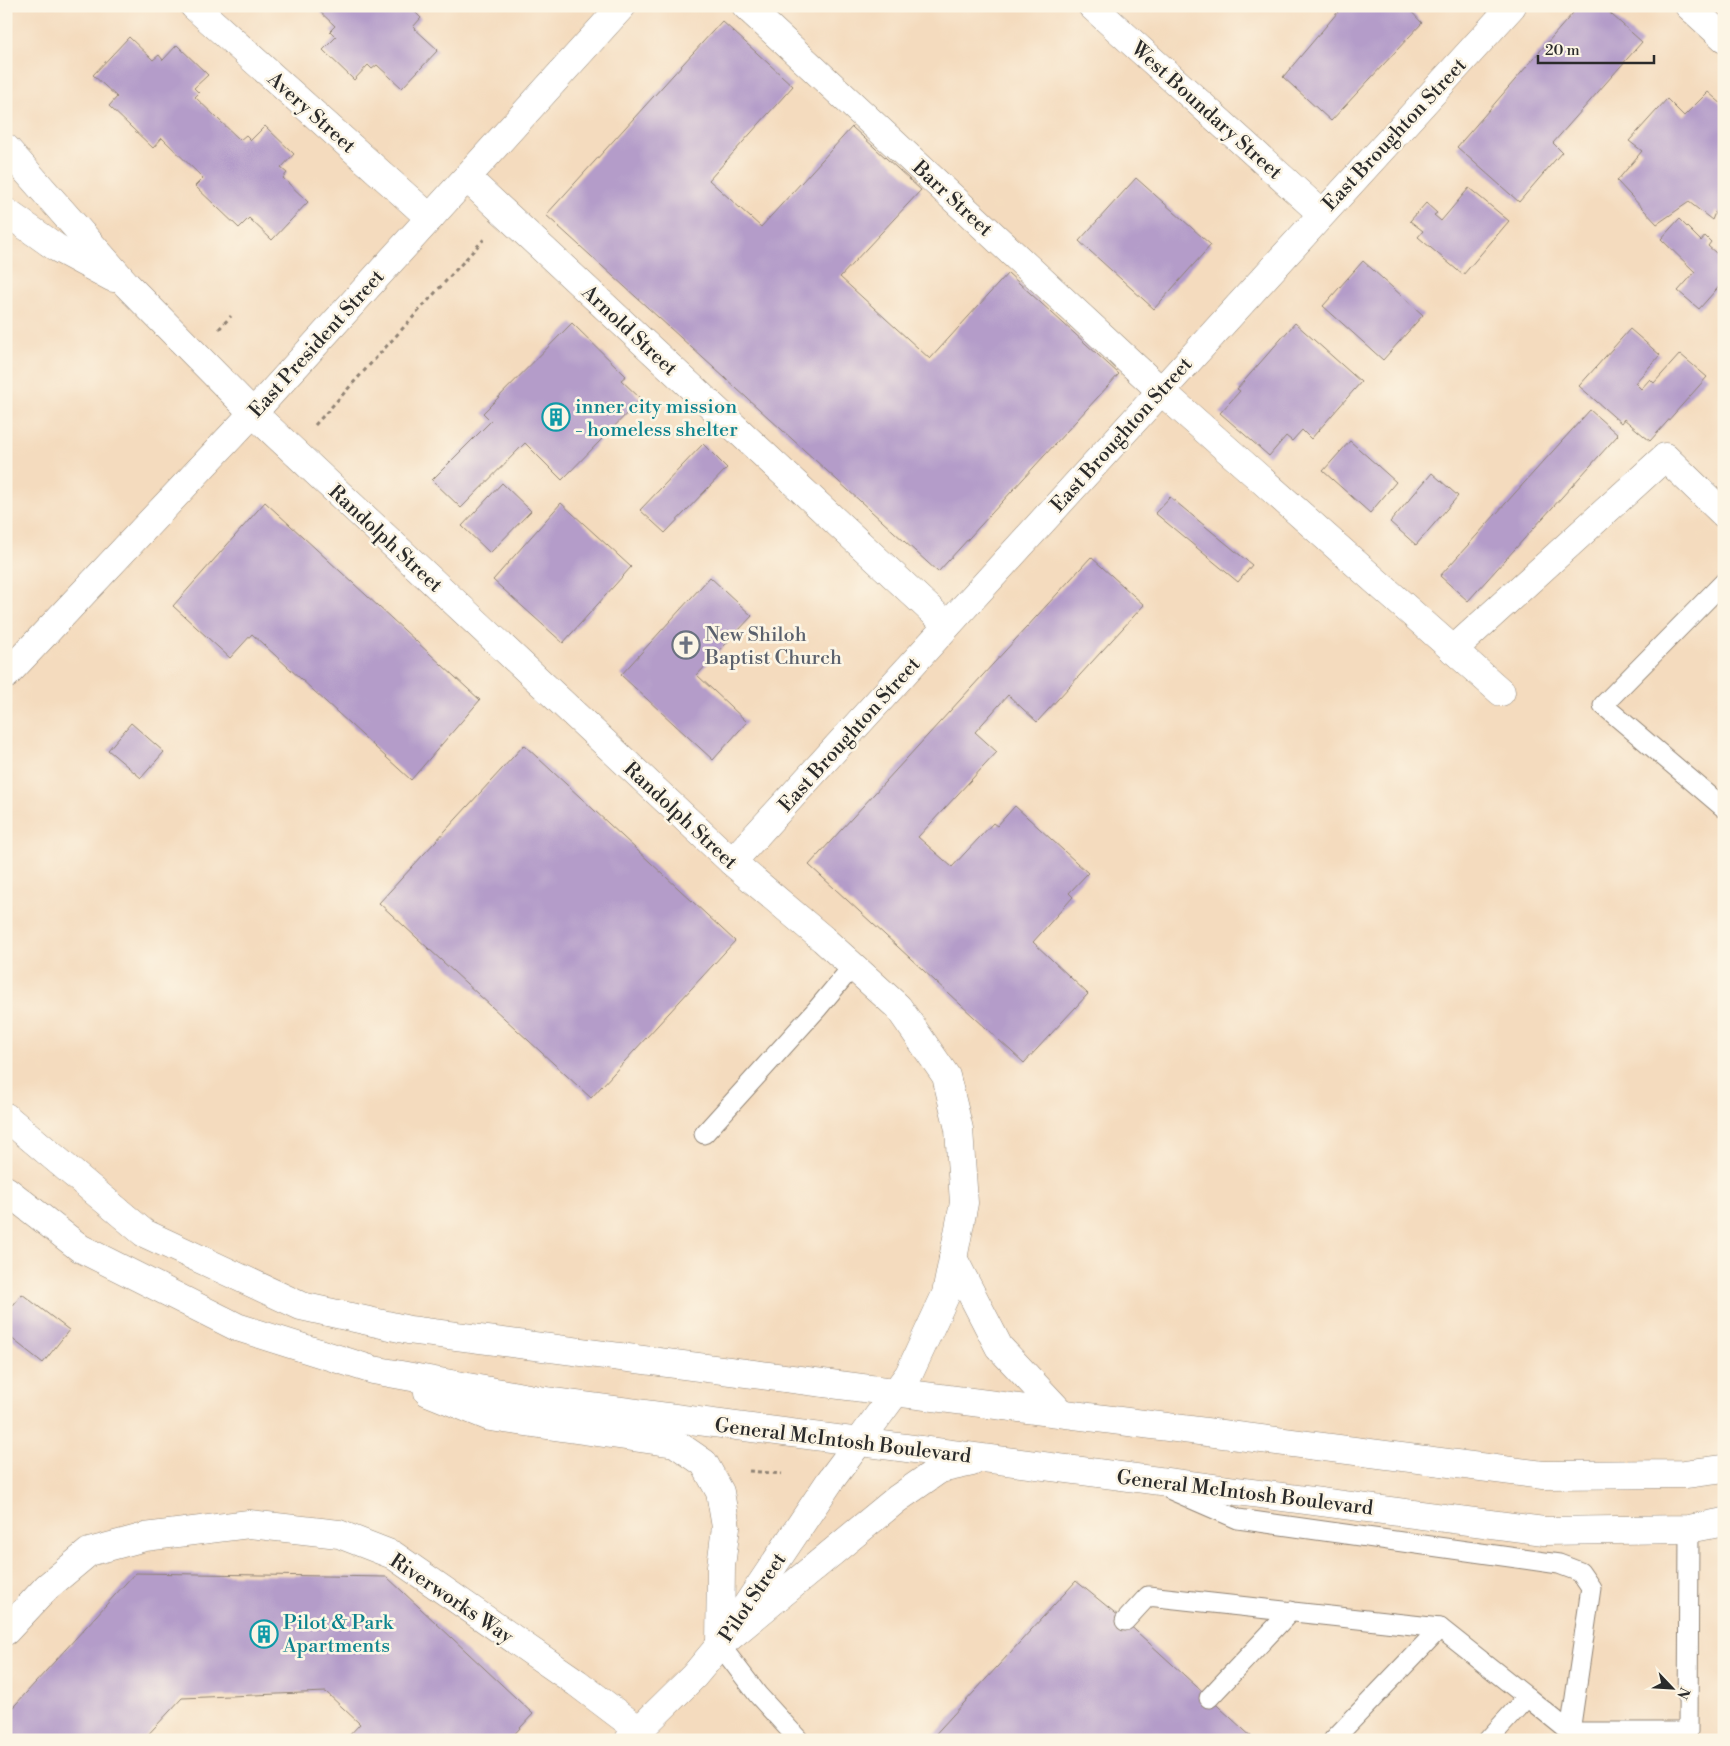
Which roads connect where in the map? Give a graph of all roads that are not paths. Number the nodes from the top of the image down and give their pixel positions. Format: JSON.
{"nodes":[{"id":1,"x":194,"y":6,"type":"edge"},
{"id":2,"x":622,"y":6,"type":"edge"},
{"id":3,"x":746,"y":6,"type":"edge"},
{"id":4,"x":1092,"y":6,"type":"edge"},
{"id":5,"x":1512,"y":6,"type":"edge"},
{"id":6,"x":1688,"y":6,"type":"edge"},
{"id":7,"x":1724,"y":38,"type":"edge"},
{"id":8,"x":6,"y":148,"type":"edge"},
{"id":9,"x":467,"y":178,"type":"junction"},
{"id":10,"x":6,"y":212,"type":"edge"},
{"id":11,"x":1321,"y":213,"type":"junction"},
{"id":12,"x":430,"y":218,"type":"junction"},
{"id":13,"x":127,"y":285,"type":"junction"},
{"id":14,"x":1160,"y":390,"type":"junction"},
{"id":15,"x":253,"y":413,"type":"junction"},
{"id":16,"x":1724,"y":514,"type":"edge"},
{"id":17,"x":1724,"y":582,"type":"edge"},
{"id":18,"x":947,"y":625,"type":"junction"},
{"id":19,"x":1453,"y":650,"type":"junction"},
{"id":20,"x":6,"y":676,"type":"edge"},
{"id":21,"x":1502,"y":692,"type":"dead end"},
{"id":22,"x":1724,"y":808,"type":"edge"},
{"id":23,"x":732,"y":862,"type":"junction"},
{"id":24,"x":853,"y":966,"type":"junction"},
{"id":25,"x":6,"y":1117,"type":"edge"},
{"id":26,"x":704,"y":1134,"type":"dead end"},
{"id":27,"x":6,"y":1190,"type":"edge"},
{"id":28,"x":953,"y":1258,"type":"junction"},
{"id":29,"x":373,"y":1370,"type":"junction"},
{"id":30,"x":896,"y":1392,"type":"junction"},
{"id":31,"x":1061,"y":1413,"type":"junction"},
{"id":32,"x":859,"y":1442,"type":"junction"},
{"id":33,"x":988,"y":1459,"type":"junction"},
{"id":34,"x":1724,"y":1469,"type":"edge"},
{"id":35,"x":1148,"y":1479,"type":"junction"},
{"id":36,"x":1724,"y":1522,"type":"edge"},
{"id":37,"x":1689,"y":1529,"type":"junction"},
{"id":38,"x":1291,"y":1611,"type":"junction"},
{"id":39,"x":1125,"y":1621,"type":"dead end"},
{"id":40,"x":1440,"y":1628,"type":"junction"},
{"id":41,"x":6,"y":1631,"type":"edge"},
{"id":42,"x":720,"y":1645,"type":"junction"},
{"id":43,"x":1527,"y":1697,"type":"junction"},
{"id":44,"x":1209,"y":1698,"type":"dead end"},
{"id":45,"x":1570,"y":1732,"type":"junction"},
{"id":46,"x":639,"y":1736,"type":"edge"},
{"id":47,"x":799,"y":1740,"type":"edge"},
{"id":48,"x":1333,"y":1740,"type":"edge"},
{"id":49,"x":1488,"y":1740,"type":"edge"}],
"edges":[{"from":1,"to":12,"type":"street","name":"Avery Street"},
{"from":2,"to":9,"type":"street","name":"East President Street"},
{"from":3,"to":14,"type":"street","name":"Barr Street"},
{"from":4,"to":11,"type":"street","name":"West Boundary Street"},
{"from":5,"to":11,"type":"street","name":"East Broughton Street"},
{"from":6,"to":7,"type":"street"},
{"from":8,"to":13,"type":"street","name":"Randolph Street"},
{"from":9,"to":12,"type":"street","name":"East President Street"},
{"from":9,"to":18,"type":"street","name":"Arnold Street"},
{"from":10,"to":13,"type":"street","name":"Randolph Street"},
{"from":11,"to":14,"type":"street","name":"East Broughton Street"},
{"from":12,"to":15,"type":"street","name":"East President Street"},
{"from":13,"to":15,"type":"street","name":"Randolph Street"},
{"from":14,"to":18,"type":"street","name":"East Broughton Street"},
{"from":14,"to":19,"type":"street","name":"Barr Street"},
{"from":15,"to":20,"type":"street","name":"East President Street"},
{"from":15,"to":23,"type":"street","name":"Randolph Street"},
{"from":16,"to":19,"type":"street"},
{"from":17,"to":22,"type":"lane"},
{"from":18,"to":23,"type":"street","name":"East Broughton Street"},
{"from":19,"to":21,"type":"street","name":"Barr Street"},
{"from":23,"to":24,"type":"street","name":"Randolph Street"},
{"from":24,"to":26,"type":"lane"},
{"from":24,"to":28,"type":"street","name":"Randolph Street"},
{"from":25,"to":30,"type":"street"},
{"from":27,"to":29,"type":"street","name":"General McIntosh Boulevard"},
{"from":28,"to":30,"type":"street","name":"Randolph Street"},
{"from":28,"to":31,"type":"street"},
{"from":29,"to":32,"type":"street","name":"General McIntosh Boulevard"},
{"from":29,"to":42,"type":"street"},
{"from":30,"to":31,"type":"street"},
{"from":30,"to":32,"type":"street","name":"Randolph Street"},
{"from":31,"to":34,"type":"street"},
{"from":32,"to":33,"type":"street","name":"General McIntosh Boulevard"},
{"from":32,"to":42,"type":"street","name":"Pilot Street"},
{"from":33,"to":35,"type":"street","name":"General McIntosh Boulevard"},
{"from":33,"to":42,"type":"street"},
{"from":35,"to":37,"type":"street","name":"General McIntosh Boulevard"},
{"from":35,"to":45,"type":"lane"},
{"from":36,"to":37,"type":"street","name":"General McIntosh Boulevard"},
{"from":37,"to":45,"type":"lane"},
{"from":38,"to":39,"type":"lane"},
{"from":38,"to":40,"type":"lane"},
{"from":38,"to":44,"type":"lane"},
{"from":40,"to":43,"type":"lane"},
{"from":40,"to":48,"type":"lane"},
{"from":41,"to":46,"type":"street","name":"Riverworks Way"},
{"from":42,"to":46,"type":"street","name":"Pilot Street"},
{"from":42,"to":47,"type":"lane"},
{"from":43,"to":45,"type":"lane"},
{"from":43,"to":49,"type":"lane"}]}
